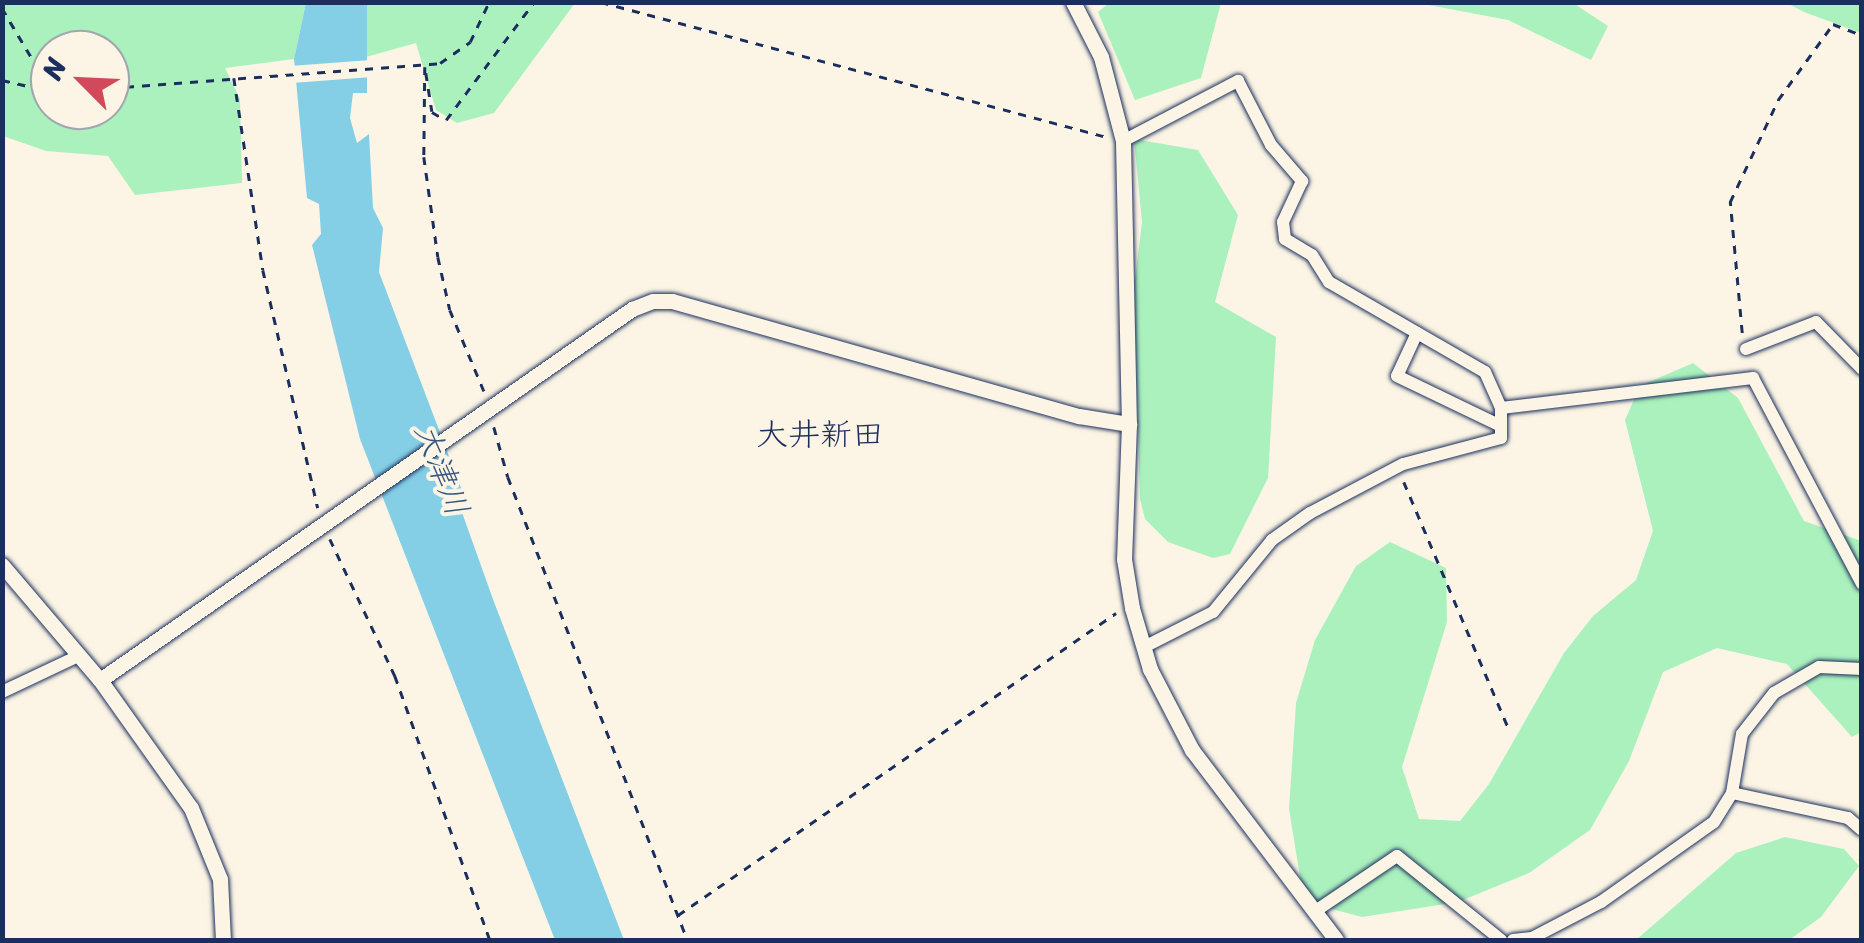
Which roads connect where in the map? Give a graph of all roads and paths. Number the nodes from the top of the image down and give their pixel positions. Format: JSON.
{"nodes":[{"id":1,"x":489,"y":2,"type":"edge"},
{"id":2,"x":534,"y":2,"type":"edge"},
{"id":3,"x":601,"y":2,"type":"edge"},
{"id":4,"x":1074,"y":2,"type":"edge"},
{"id":5,"x":2,"y":8,"type":"edge"},
{"id":6,"x":1862,"y":34,"type":"edge"},
{"id":7,"x":30,"y":56,"type":"edge"},
{"id":8,"x":425,"y":67,"type":"junction"},
{"id":9,"x":234,"y":78,"type":"junction"},
{"id":10,"x":2,"y":80,"type":"edge"},
{"id":11,"x":130,"y":86,"type":"edge"},
{"id":12,"x":30,"y":87,"type":"edge"},
{"id":13,"x":1123,"y":141,"type":"junction"},
{"id":14,"x":1417,"y":332,"type":"junction"},
{"id":15,"x":1746,"y":349,"type":"joint"},
{"id":16,"x":1862,"y":369,"type":"edge"},
{"id":17,"x":489,"y":408,"type":"junction"},
{"id":18,"x":1501,"y":408,"type":"junction"},
{"id":19,"x":1129,"y":424,"type":"junction"},
{"id":20,"x":1501,"y":426,"type":"junction"},
{"id":21,"x":1398,"y":467,"type":"junction"},
{"id":22,"x":322,"y":525,"type":"junction"},
{"id":23,"x":2,"y":565,"type":"edge"},
{"id":24,"x":1862,"y":584,"type":"edge"},
{"id":25,"x":1132,"y":608,"type":"junction"},
{"id":26,"x":1144,"y":647,"type":"junction"},
{"id":27,"x":78,"y":656,"type":"junction"},
{"id":28,"x":1862,"y":669,"type":"edge"},
{"id":29,"x":100,"y":680,"type":"junction"},
{"id":30,"x":2,"y":692,"type":"edge"},
{"id":31,"x":1508,"y":727,"type":"dead end"},
{"id":32,"x":1732,"y":793,"type":"junction"},
{"id":33,"x":1862,"y":830,"type":"edge"},
{"id":34,"x":1314,"y":912,"type":"junction"},
{"id":35,"x":677,"y":916,"type":"junction"},
{"id":36,"x":223,"y":940,"type":"edge"},
{"id":37,"x":490,"y":940,"type":"edge"},
{"id":38,"x":688,"y":940,"type":"edge"},
{"id":39,"x":1336,"y":940,"type":"edge"},
{"id":40,"x":1501,"y":940,"type":"edge"},
{"id":41,"x":1513,"y":940,"type":"edge"}],
"edges":[{"from":1,"to":8,"type":"path"},
{"from":2,"to":8,"type":"path"},
{"from":3,"to":13,"type":"path"},
{"from":4,"to":13,"type":"street"},
{"from":5,"to":7,"type":"path"},
{"from":6,"to":15,"type":"path"},
{"from":8,"to":9,"type":"path"},
{"from":8,"to":17,"type":"path"},
{"from":9,"to":11,"type":"path"},
{"from":9,"to":22,"type":"path"},
{"from":10,"to":12,"type":"path"},
{"from":13,"to":14,"type":"street"},
{"from":13,"to":19,"type":"street"},
{"from":14,"to":18,"type":"street"},
{"from":14,"to":20,"type":"street"},
{"from":15,"to":16,"type":"street"},
{"from":17,"to":19,"type":"street"},
{"from":17,"to":22,"type":"street"},
{"from":17,"to":35,"type":"path"},
{"from":18,"to":20,"type":"street"},
{"from":18,"to":24,"type":"street"},
{"from":19,"to":25,"type":"street"},
{"from":20,"to":21,"type":"street"},
{"from":21,"to":26,"type":"street"},
{"from":21,"to":31,"type":"path"},
{"from":22,"to":29,"type":"street"},
{"from":22,"to":37,"type":"path"},
{"from":23,"to":27,"type":"street"},
{"from":25,"to":26,"type":"street"},
{"from":25,"to":35,"type":"path"},
{"from":26,"to":34,"type":"street"},
{"from":27,"to":29,"type":"street"},
{"from":27,"to":30,"type":"street"},
{"from":28,"to":32,"type":"street"},
{"from":29,"to":36,"type":"street"},
{"from":32,"to":33,"type":"street"},
{"from":32,"to":41,"type":"street"},
{"from":34,"to":39,"type":"street"},
{"from":34,"to":40,"type":"street"},
{"from":35,"to":38,"type":"path"}]}
